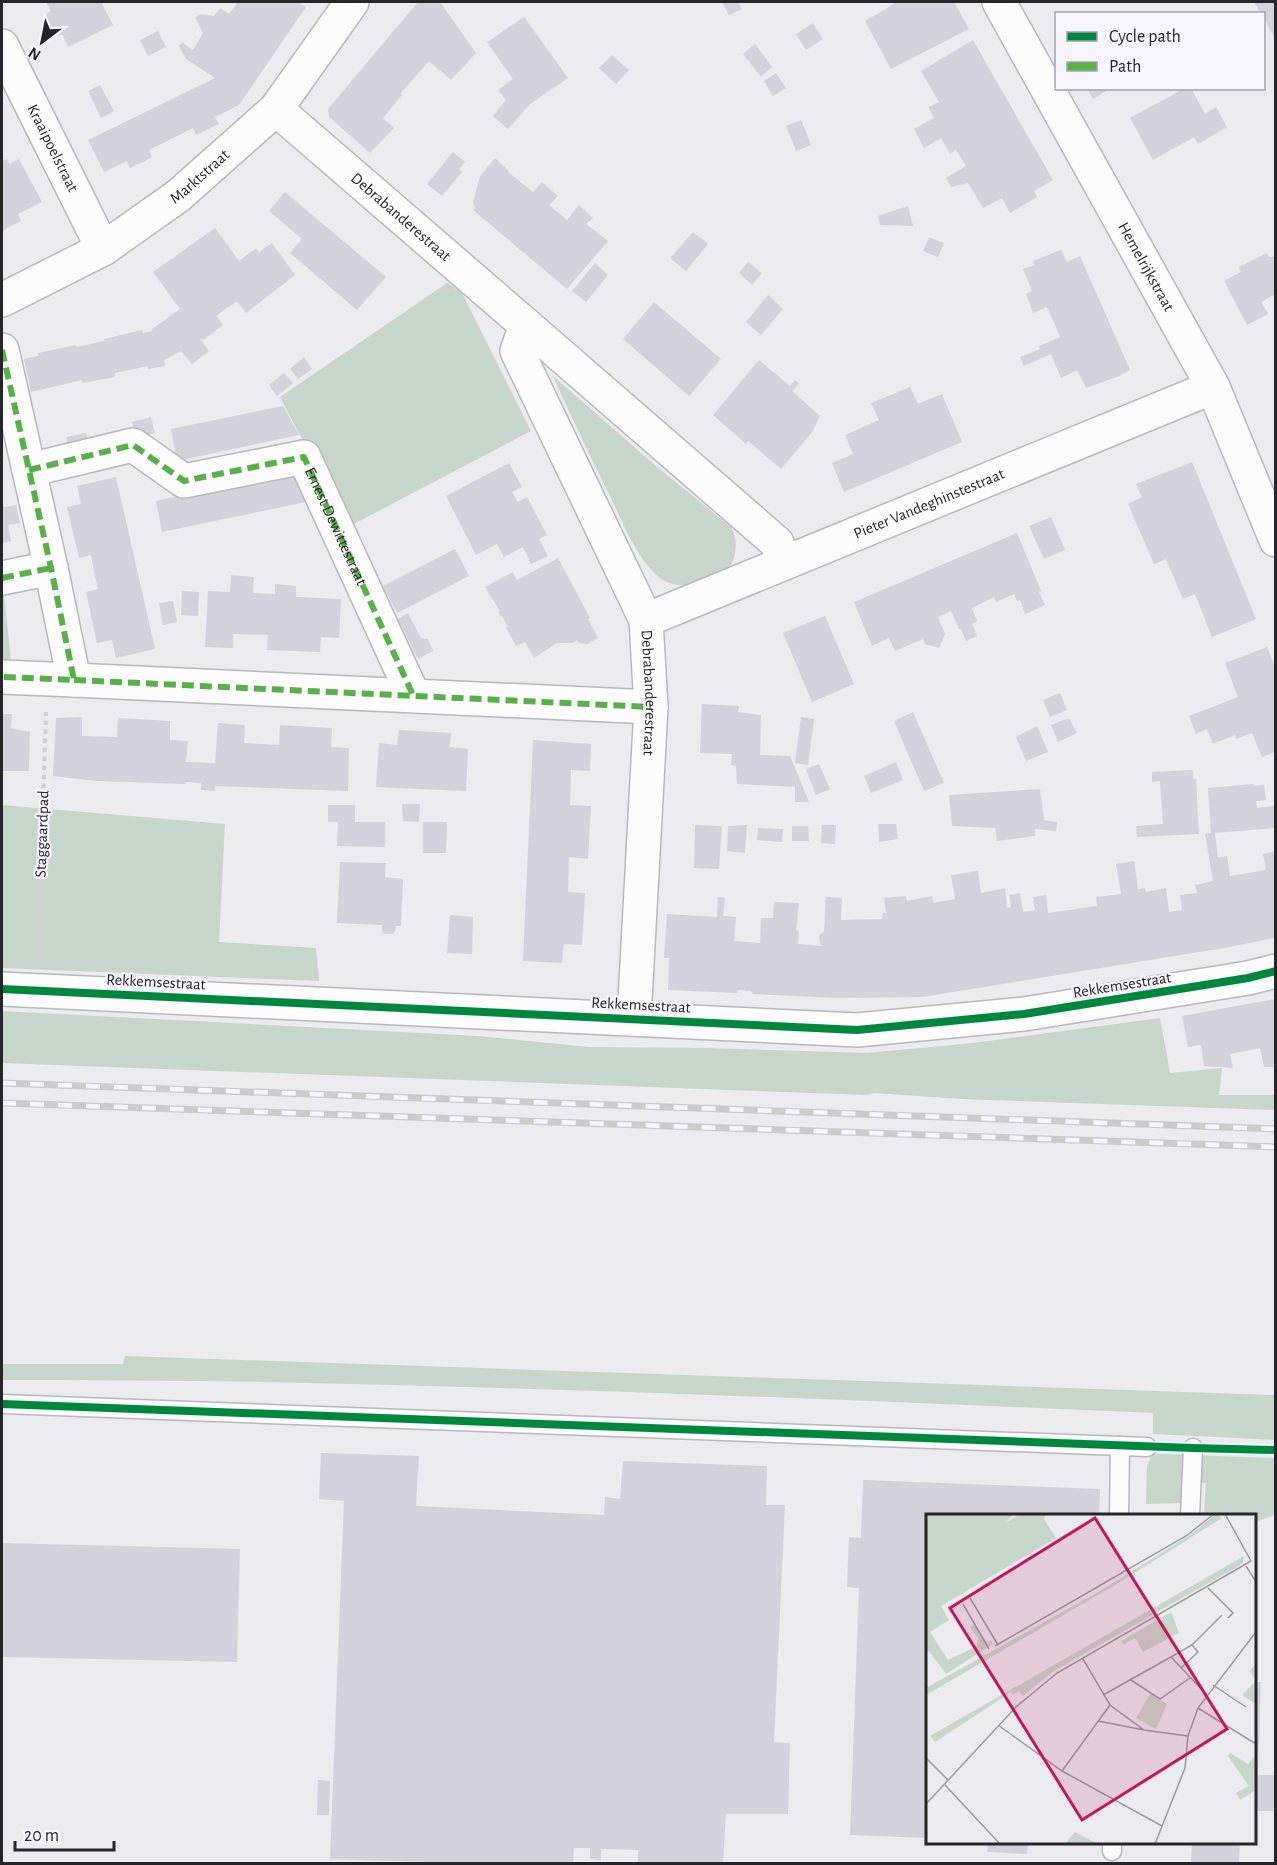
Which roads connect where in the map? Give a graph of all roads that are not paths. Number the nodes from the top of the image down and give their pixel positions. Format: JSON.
{"nodes":[{"id":1,"x":352,"y":2,"type":"edge"},
{"id":2,"x":999,"y":2,"type":"edge"},
{"id":3,"x":2,"y":46,"type":"edge"},
{"id":4,"x":276,"y":109,"type":"junction"},
{"id":5,"x":103,"y":249,"type":"junction"},
{"id":6,"x":2,"y":300,"type":"edge"},
{"id":7,"x":526,"y":325,"type":"junction"},
{"id":8,"x":2,"y":350,"type":"edge"},
{"id":9,"x":1212,"y":387,"type":"junction"},
{"id":10,"x":29,"y":470,"type":"junction"},
{"id":11,"x":1275,"y":540,"type":"edge"},
{"id":12,"x":784,"y":562,"type":"junction"},
{"id":13,"x":51,"y":568,"type":"junction"},
{"id":14,"x":2,"y":578,"type":"edge"},
{"id":15,"x":646,"y":620,"type":"junction"},
{"id":16,"x":2,"y":677,"type":"edge"},
{"id":17,"x":61,"y":679,"type":"junction"},
{"id":18,"x":413,"y":696,"type":"junction"},
{"id":19,"x":651,"y":707,"type":"junction"},
{"id":20,"x":1275,"y":971,"type":"edge"},
{"id":21,"x":2,"y":989,"type":"edge"},
{"id":22,"x":634,"y":1019,"type":"junction"},
{"id":23,"x":2,"y":1404,"type":"edge"},
{"id":24,"x":1120,"y":1446,"type":"junction"},
{"id":25,"x":1146,"y":1447,"type":"dead end"},
{"id":26,"x":1193,"y":1448,"type":"dead end"},
{"id":27,"x":1119,"y":1514,"type":"edge"},
{"id":28,"x":1190,"y":1514,"type":"edge"}],
"edges":[{"from":1,"to":4,"type":"street","name":"Marktstraat"},
{"from":2,"to":9,"type":"street","name":"Hemelrijkstraat"},
{"from":3,"to":5,"type":"street","name":"Kraaipoelstraat"},
{"from":4,"to":5,"type":"street","name":"Marktstraat"},
{"from":4,"to":7,"type":"street","name":"Debrabanderestraat"},
{"from":5,"to":6,"type":"street","name":"Marktstraat"},
{"from":7,"to":12,"type":"street","name":"Debrabanderestraat"},
{"from":7,"to":15,"type":"street","name":"Debrabanderestraat"},
{"from":8,"to":10,"type":"street"},
{"from":9,"to":11,"type":"street","name":"Hemelrijkstraat"},
{"from":9,"to":12,"type":"street","name":"Pieter Vandeghinstestraat"},
{"from":10,"to":13,"type":"street"},
{"from":10,"to":18,"type":"street","name":"Ernest Dewittestraat"},
{"from":12,"to":15,"type":"street","name":"Pieter Vandeghinstestraat"},
{"from":13,"to":14,"type":"street"},
{"from":13,"to":17,"type":"street"},
{"from":15,"to":19,"type":"street","name":"Debrabanderestraat"},
{"from":16,"to":17,"type":"street"},
{"from":17,"to":18,"type":"street"},
{"from":18,"to":19,"type":"street"},
{"from":19,"to":22,"type":"street","name":"Debrabanderestraat"},
{"from":20,"to":22,"type":"street","name":"Rekkemsestraat"},
{"from":21,"to":22,"type":"street","name":"Rekkemsestraat"},
{"from":23,"to":24,"type":"lane"},
{"from":24,"to":25,"type":"lane"},
{"from":24,"to":27,"type":"lane"},
{"from":26,"to":28,"type":"lane"}]}
